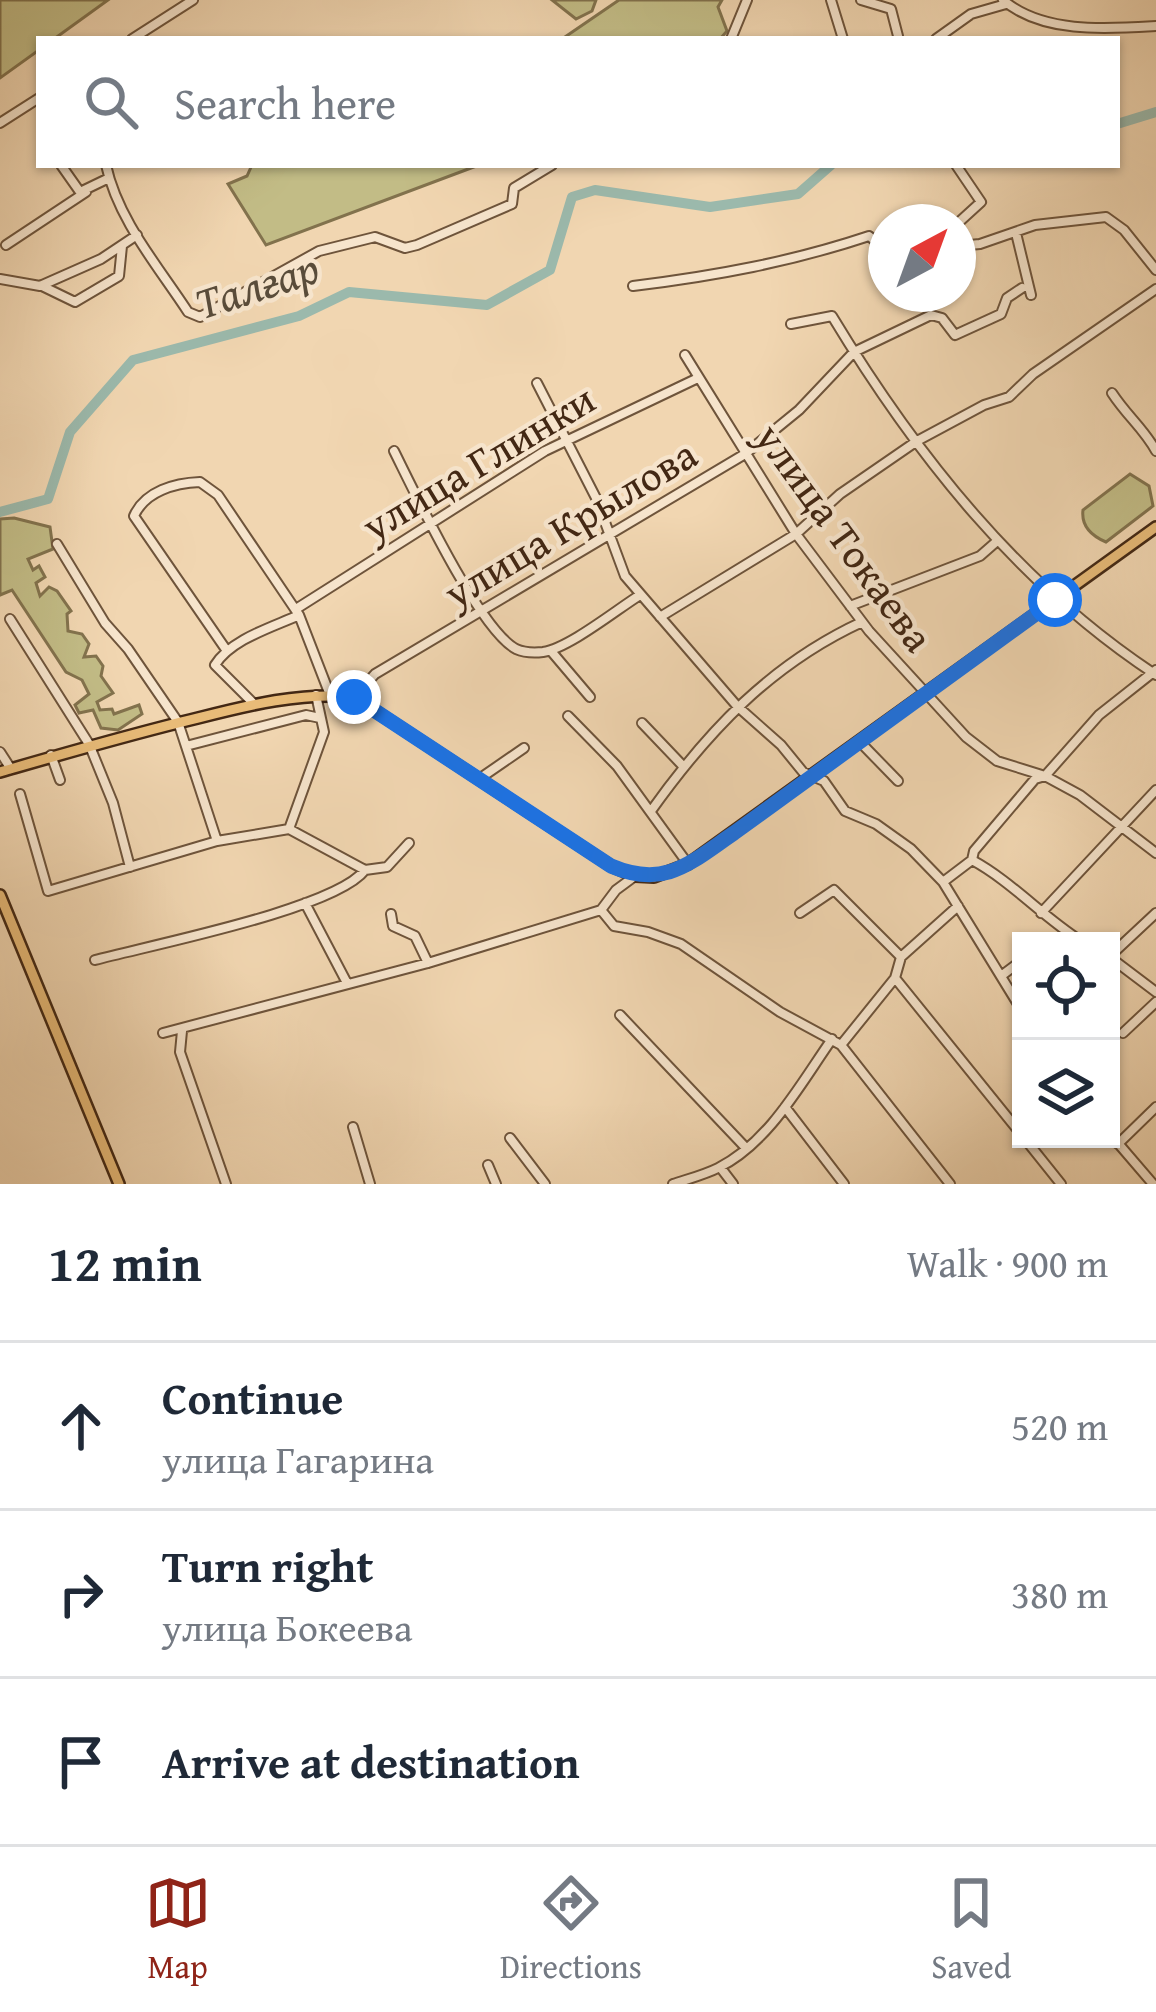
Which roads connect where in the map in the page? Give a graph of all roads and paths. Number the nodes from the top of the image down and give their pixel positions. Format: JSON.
{"nodes":[{"id":1,"x":193,"y":0,"type":"edge"},
{"id":2,"x":747,"y":0,"type":"edge"},
{"id":3,"x":831,"y":0,"type":"edge"},
{"id":4,"x":861,"y":0,"type":"edge"},
{"id":5,"x":1004,"y":2,"type":"edge"},
{"id":6,"x":1156,"y":26,"type":"edge"},
{"id":7,"x":137,"y":36,"type":"edge"},
{"id":8,"x":732,"y":36,"type":"edge"},
{"id":9,"x":842,"y":36,"type":"edge"},
{"id":10,"x":898,"y":36,"type":"edge"},
{"id":11,"x":940,"y":36,"type":"edge"},
{"id":12,"x":36,"y":100,"type":"edge"},
{"id":13,"x":0,"y":123,"type":"edge"},
{"id":14,"x":63,"y":168,"type":"edge"},
{"id":15,"x":107,"y":168,"type":"edge"},
{"id":16,"x":547,"y":168,"type":"edge"},
{"id":17,"x":958,"y":168,"type":"edge"},
{"id":18,"x":109,"y":178,"type":"junction"},
{"id":19,"x":86,"y":192,"type":"junction"},
{"id":20,"x":976,"y":207,"type":"edge"},
{"id":21,"x":1016,"y":232,"type":"junction"},
{"id":22,"x":137,"y":235,"type":"junction"},
{"id":23,"x":868,"y":236,"type":"edge"},
{"id":24,"x":2,"y":244,"type":"edge"},
{"id":25,"x":976,"y":244,"type":"edge"},
{"id":26,"x":122,"y":246,"type":"junction"},
{"id":27,"x":1156,"y":270,"type":"edge"},
{"id":28,"x":0,"y":279,"type":"edge"},
{"id":29,"x":40,"y":286,"type":"junction"},
{"id":30,"x":633,"y":286,"type":"dead end"},
{"id":31,"x":1022,"y":288,"type":"dead end"},
{"id":32,"x":1156,"y":289,"type":"edge"},
{"id":33,"x":1031,"y":295,"type":"dead end"},
{"id":34,"x":791,"y":324,"type":"dead end"},
{"id":35,"x":854,"y":352,"type":"junction"},
{"id":36,"x":685,"y":355,"type":"dead end"},
{"id":37,"x":698,"y":378,"type":"junction"},
{"id":38,"x":538,"y":382,"type":"dead end"},
{"id":39,"x":1112,"y":393,"type":"dead end"},
{"id":40,"x":1156,"y":420,"type":"edge"},
{"id":41,"x":1144,"y":429,"type":"junction"},
{"id":42,"x":917,"y":441,"type":"junction"},
{"id":43,"x":565,"y":442,"type":"junction"},
{"id":44,"x":394,"y":451,"type":"dead end"},
{"id":45,"x":1156,"y":451,"type":"edge"},
{"id":46,"x":745,"y":454,"type":"junction"},
{"id":47,"x":431,"y":526,"type":"junction"},
{"id":48,"x":1156,"y":527,"type":"edge"},
{"id":49,"x":796,"y":533,"type":"junction"},
{"id":50,"x":611,"y":536,"type":"junction"},
{"id":51,"x":996,"y":542,"type":"junction"},
{"id":52,"x":57,"y":544,"type":"dead end"},
{"id":53,"x":640,"y":595,"type":"junction"},
{"id":54,"x":1055,"y":600,"type":"junction"},
{"id":55,"x":850,"y":606,"type":"junction"},
{"id":56,"x":481,"y":611,"type":"junction"},
{"id":57,"x":298,"y":612,"type":"junction"},
{"id":58,"x":660,"y":617,"type":"junction"},
{"id":59,"x":10,"y":619,"type":"dead end"},
{"id":60,"x":862,"y":622,"type":"junction"},
{"id":61,"x":227,"y":651,"type":"junction"},
{"id":62,"x":550,"y":651,"type":"junction"},
{"id":63,"x":1155,"y":672,"type":"edge"},
{"id":64,"x":926,"y":694,"type":"junction"},
{"id":65,"x":316,"y":695,"type":"junction"},
{"id":66,"x":331,"y":695,"type":"junction"},
{"id":67,"x":354,"y":697,"type":"junction"},
{"id":68,"x":590,"y":698,"type":"dead end"},
{"id":69,"x":254,"y":704,"type":"junction"},
{"id":70,"x":737,"y":706,"type":"junction"},
{"id":71,"x":568,"y":716,"type":"dead end"},
{"id":72,"x":320,"y":718,"type":"junction"},
{"id":73,"x":178,"y":722,"type":"junction"},
{"id":74,"x":642,"y":723,"type":"dead end"},
{"id":75,"x":89,"y":743,"type":"junction"},
{"id":76,"x":861,"y":743,"type":"junction"},
{"id":77,"x":186,"y":746,"type":"junction"},
{"id":78,"x":524,"y":748,"type":"dead end"},
{"id":79,"x":0,"y":752,"type":"edge"},
{"id":80,"x":51,"y":755,"type":"junction"},
{"id":81,"x":683,"y":766,"type":"junction"},
{"id":82,"x":6,"y":770,"type":"edge"},
{"id":83,"x":1045,"y":776,"type":"junction"},
{"id":84,"x":479,"y":779,"type":"junction"},
{"id":85,"x":818,"y":779,"type":"junction"},
{"id":86,"x":60,"y":780,"type":"dead end"},
{"id":87,"x":898,"y":781,"type":"dead end"},
{"id":88,"x":1156,"y":790,"type":"edge"},
{"id":89,"x":20,"y":794,"type":"dead end"},
{"id":90,"x":651,"y":811,"type":"junction"},
{"id":91,"x":1119,"y":826,"type":"junction"},
{"id":92,"x":289,"y":829,"type":"junction"},
{"id":93,"x":217,"y":841,"type":"junction"},
{"id":94,"x":409,"y":844,"type":"dead end"},
{"id":95,"x":1156,"y":853,"type":"edge"},
{"id":96,"x":972,"y":860,"type":"junction"},
{"id":97,"x":688,"y":864,"type":"junction"},
{"id":98,"x":130,"y":867,"type":"junction"},
{"id":99,"x":365,"y":870,"type":"junction"},
{"id":100,"x":635,"y":876,"type":"junction"},
{"id":101,"x":943,"y":882,"type":"junction"},
{"id":102,"x":0,"y":895,"type":"edge"},
{"id":103,"x":305,"y":903,"type":"junction"},
{"id":104,"x":958,"y":906,"type":"junction"},
{"id":105,"x":601,"y":910,"type":"junction"},
{"id":106,"x":800,"y":913,"type":"dead end"},
{"id":107,"x":391,"y":914,"type":"dead end"},
{"id":108,"x":1041,"y":914,"type":"junction"},
{"id":109,"x":1156,"y":914,"type":"edge"},
{"id":110,"x":1068,"y":932,"type":"edge"},
{"id":111,"x":1120,"y":948,"type":"edge"},
{"id":112,"x":901,"y":957,"type":"junction"},
{"id":113,"x":95,"y":960,"type":"dead end"},
{"id":114,"x":428,"y":963,"type":"junction"},
{"id":115,"x":1120,"y":963,"type":"edge"},
{"id":116,"x":1012,"y":968,"type":"edge"},
{"id":117,"x":1001,"y":976,"type":"junction"},
{"id":118,"x":895,"y":978,"type":"junction"},
{"id":119,"x":347,"y":983,"type":"junction"},
{"id":120,"x":1156,"y":992,"type":"edge"},
{"id":121,"x":1012,"y":994,"type":"edge"},
{"id":122,"x":1156,"y":1002,"type":"edge"},
{"id":123,"x":620,"y":1015,"type":"dead end"},
{"id":124,"x":182,"y":1030,"type":"junction"},
{"id":125,"x":163,"y":1033,"type":"dead end"},
{"id":126,"x":1123,"y":1033,"type":"dead end"},
{"id":127,"x":837,"y":1042,"type":"junction"},
{"id":128,"x":785,"y":1107,"type":"junction"},
{"id":129,"x":1156,"y":1107,"type":"edge"},
{"id":130,"x":1012,"y":1123,"type":"edge"},
{"id":131,"x":352,"y":1127,"type":"dead end"},
{"id":132,"x":510,"y":1138,"type":"dead end"},
{"id":133,"x":1120,"y":1142,"type":"edge"},
{"id":134,"x":1120,"y":1146,"type":"edge"},
{"id":135,"x":746,"y":1148,"type":"junction"},
{"id":136,"x":1032,"y":1148,"type":"edge"},
{"id":137,"x":488,"y":1165,"type":"dead end"},
{"id":138,"x":720,"y":1167,"type":"junction"},
{"id":139,"x":119,"y":1184,"type":"edge"},
{"id":140,"x":226,"y":1184,"type":"edge"},
{"id":141,"x":370,"y":1184,"type":"edge"},
{"id":142,"x":496,"y":1184,"type":"edge"},
{"id":143,"x":545,"y":1184,"type":"edge"},
{"id":144,"x":673,"y":1184,"type":"edge"},
{"id":145,"x":733,"y":1184,"type":"edge"},
{"id":146,"x":844,"y":1184,"type":"edge"},
{"id":147,"x":950,"y":1184,"type":"edge"},
{"id":148,"x":1061,"y":1184,"type":"edge"},
{"id":149,"x":1153,"y":1184,"type":"edge"}],
"edges":[{"from":1,"to":7,"type":"street"},
{"from":2,"to":8,"type":"street"},
{"from":3,"to":9,"type":"street"},
{"from":4,"to":10,"type":"street"},
{"from":5,"to":6,"type":"street"},
{"from":5,"to":11,"type":"street"},
{"from":12,"to":13,"type":"street"},
{"from":14,"to":19,"type":"street"},
{"from":15,"to":18,"type":"street"},
{"from":16,"to":22,"type":"street"},
{"from":17,"to":20,"type":"street"},
{"from":18,"to":19,"type":"street"},
{"from":18,"to":22,"type":"street"},
{"from":19,"to":24,"type":"street"},
{"from":21,"to":25,"type":"street"},
{"from":21,"to":27,"type":"street"},
{"from":21,"to":33,"type":"street"},
{"from":22,"to":26,"type":"street"},
{"from":23,"to":30,"type":"street"},
{"from":26,"to":29,"type":"street"},
{"from":26,"to":29,"type":"street"},
{"from":28,"to":29,"type":"street"},
{"from":31,"to":35,"type":"street","name":"улица Крылова"},
{"from":32,"to":42,"type":"street"},
{"from":34,"to":35,"type":"street"},
{"from":35,"to":42,"type":"street"},
{"from":35,"to":46,"type":"street","name":"улица Крылова"},
{"from":36,"to":37,"type":"street","name":"улица Токаева"},
{"from":37,"to":43,"type":"street","name":"улица Глинки"},
{"from":37,"to":46,"type":"street","name":"улица Токаева"},
{"from":38,"to":43,"type":"street"},
{"from":39,"to":41,"type":"street"},
{"from":40,"to":41,"type":"street"},
{"from":41,"to":45,"type":"street"},
{"from":42,"to":49,"type":"street"},
{"from":42,"to":51,"type":"street"},
{"from":43,"to":47,"type":"street","name":"улица Глинки"},
{"from":43,"to":50,"type":"street"},
{"from":44,"to":47,"type":"street"},
{"from":46,"to":49,"type":"street","name":"улица Токаева"},
{"from":46,"to":50,"type":"street","name":"улица Крылова"},
{"from":47,"to":56,"type":"street"},
{"from":47,"to":57,"type":"street","name":"улица Глинки"},
{"from":48,"to":54,"type":"main road"},
{"from":49,"to":55,"type":"street","name":"улица Токаева"},
{"from":49,"to":58,"type":"street"},
{"from":50,"to":53,"type":"street"},
{"from":50,"to":56,"type":"street","name":"улица Крылова"},
{"from":51,"to":54,"type":"street"},
{"from":51,"to":55,"type":"street"},
{"from":52,"to":73,"type":"street"},
{"from":53,"to":58,"type":"street"},
{"from":53,"to":62,"type":"street"},
{"from":54,"to":63,"type":"street"},
{"from":54,"to":64,"type":"main road"},
{"from":55,"to":60,"type":"street","name":"улица Токаева"},
{"from":56,"to":62,"type":"street"},
{"from":56,"to":67,"type":"street","name":"улица Крылова"},
{"from":57,"to":61,"type":"street","name":"улица Глинки"},
{"from":57,"to":61,"type":"street"},
{"from":57,"to":66,"type":"street"},
{"from":58,"to":70,"type":"street"},
{"from":59,"to":75,"type":"street"},
{"from":60,"to":64,"type":"street","name":"улица Токаева"},
{"from":60,"to":70,"type":"street"},
{"from":61,"to":69,"type":"street"},
{"from":62,"to":68,"type":"street"},
{"from":63,"to":83,"type":"street"},
{"from":64,"to":76,"type":"main road"},
{"from":64,"to":83,"type":"street","name":"улица Токаева"},
{"from":65,"to":66,"type":"main road"},
{"from":65,"to":69,"type":"main road"},
{"from":65,"to":72,"type":"street"},
{"from":66,"to":67,"type":"main road"},
{"from":67,"to":84,"type":"main road"},
{"from":69,"to":73,"type":"main road"},
{"from":70,"to":81,"type":"street"},
{"from":70,"to":85,"type":"street"},
{"from":71,"to":90,"type":"street"},
{"from":72,"to":77,"type":"street"},
{"from":72,"to":92,"type":"street"},
{"from":73,"to":75,"type":"main road"},
{"from":73,"to":77,"type":"street"},
{"from":74,"to":81,"type":"street"},
{"from":75,"to":80,"type":"main road"},
{"from":75,"to":98,"type":"street"},
{"from":76,"to":85,"type":"main road"},
{"from":76,"to":87,"type":"street"},
{"from":77,"to":93,"type":"street"},
{"from":78,"to":84,"type":"street"},
{"from":79,"to":82,"type":"street"},
{"from":80,"to":82,"type":"main road"},
{"from":80,"to":86,"type":"street"},
{"from":81,"to":90,"type":"street"},
{"from":83,"to":91,"type":"street","name":"улица Токаева"},
{"from":83,"to":96,"type":"street"},
{"from":84,"to":100,"type":"main road"},
{"from":85,"to":97,"type":"main road"},
{"from":85,"to":101,"type":"street"},
{"from":88,"to":91,"type":"street"},
{"from":89,"to":98,"type":"street"},
{"from":90,"to":97,"type":"street"},
{"from":91,"to":95,"type":"street","name":"улица Токаева"},
{"from":91,"to":108,"type":"street"},
{"from":92,"to":93,"type":"street"},
{"from":92,"to":99,"type":"street"},
{"from":93,"to":98,"type":"street"},
{"from":94,"to":99,"type":"street"},
{"from":96,"to":101,"type":"street"},
{"from":96,"to":108,"type":"street"},
{"from":97,"to":100,"type":"main road"},
{"from":99,"to":103,"type":"street"},
{"from":100,"to":105,"type":"street"},
{"from":101,"to":104,"type":"street"},
{"from":102,"to":139,"type":"main road"},
{"from":103,"to":113,"type":"street"},
{"from":103,"to":119,"type":"street"},
{"from":104,"to":112,"type":"street"},
{"from":104,"to":117,"type":"street"},
{"from":105,"to":114,"type":"street"},
{"from":105,"to":127,"type":"street"},
{"from":106,"to":112,"type":"street"},
{"from":107,"to":114,"type":"street"},
{"from":108,"to":110,"type":"street"},
{"from":109,"to":111,"type":"street"},
{"from":112,"to":118,"type":"street"},
{"from":114,"to":119,"type":"street"},
{"from":115,"to":120,"type":"street"},
{"from":116,"to":117,"type":"street"},
{"from":117,"to":121,"type":"street"},
{"from":118,"to":127,"type":"street"},
{"from":118,"to":130,"type":"street"},
{"from":119,"to":124,"type":"street"},
{"from":122,"to":126,"type":"street"},
{"from":123,"to":135,"type":"street"},
{"from":124,"to":125,"type":"street"},
{"from":124,"to":140,"type":"street"},
{"from":127,"to":128,"type":"street"},
{"from":127,"to":147,"type":"street"},
{"from":128,"to":135,"type":"street"},
{"from":128,"to":146,"type":"street"},
{"from":129,"to":133,"type":"street"},
{"from":131,"to":141,"type":"street"},
{"from":132,"to":143,"type":"street"},
{"from":134,"to":149,"type":"street"},
{"from":135,"to":138,"type":"street"},
{"from":136,"to":148,"type":"street"},
{"from":137,"to":142,"type":"street"},
{"from":138,"to":144,"type":"street"},
{"from":138,"to":145,"type":"street"}]}
